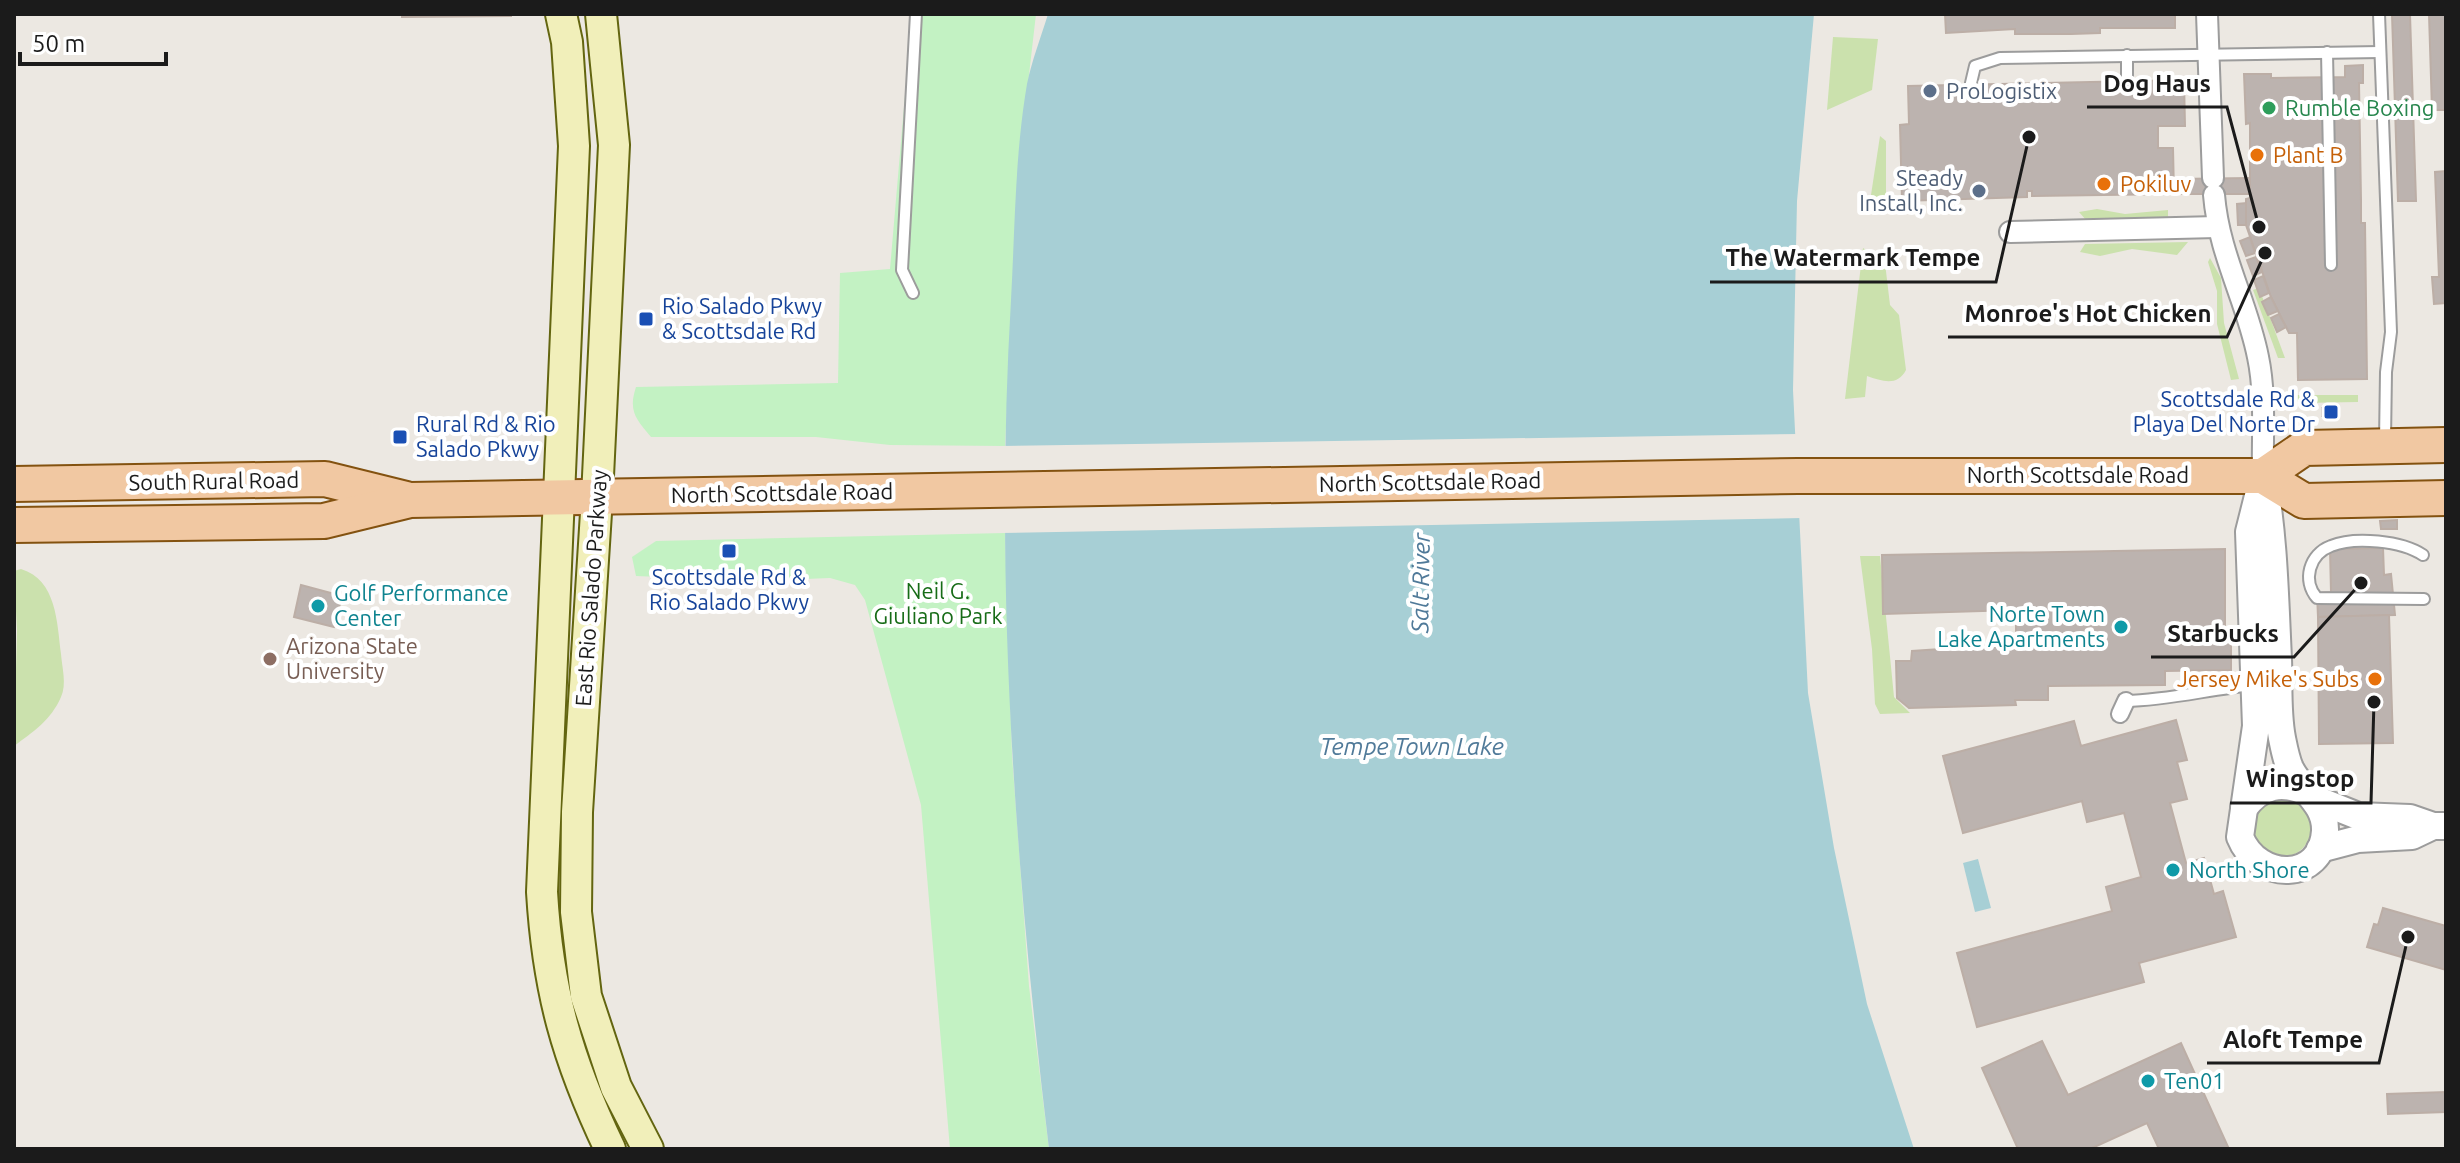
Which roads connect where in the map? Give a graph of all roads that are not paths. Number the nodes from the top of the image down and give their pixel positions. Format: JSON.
{"nodes":[{"id":1,"x":561,"y":14,"type":"edge"},
{"id":2,"x":601,"y":14,"type":"edge"},
{"id":3,"x":916,"y":14,"type":"edge"},
{"id":4,"x":2207,"y":14,"type":"edge"},
{"id":5,"x":2379,"y":14,"type":"edge"},
{"id":6,"x":2327,"y":52,"type":"junction"},
{"id":7,"x":2380,"y":52,"type":"junction"},
{"id":8,"x":2207,"y":54,"type":"junction"},
{"id":9,"x":2127,"y":55,"type":"junction"},
{"id":10,"x":2127,"y":80,"type":"dead end"},
{"id":11,"x":1971,"y":83,"type":"dead end"},
{"id":12,"x":2217,"y":227,"type":"junction"},
{"id":13,"x":2010,"y":232,"type":"dead end"},
{"id":14,"x":2331,"y":265,"type":"dead end"},
{"id":15,"x":913,"y":293,"type":"dead end"},
{"id":16,"x":2446,"y":445,"type":"edge"},
{"id":17,"x":2385,"y":446,"type":"junction"},
{"id":18,"x":2263,"y":476,"type":"junction"},
{"id":19,"x":14,"y":484,"type":"edge"},
{"id":20,"x":597,"y":497,"type":"junction"},
{"id":21,"x":561,"y":498,"type":"junction"},
{"id":22,"x":2446,"y":498,"type":"edge"},
{"id":23,"x":410,"y":500,"type":"junction"},
{"id":24,"x":14,"y":525,"type":"edge"},
{"id":25,"x":2423,"y":555,"type":"dead end"},
{"id":26,"x":2424,"y":599,"type":"dead end"},
{"id":27,"x":2256,"y":685,"type":"junction"},
{"id":28,"x":2123,"y":707,"type":"dead end"},
{"id":29,"x":2310,"y":795,"type":"junction"},
{"id":30,"x":2244,"y":808,"type":"junction"},
{"id":31,"x":2440,"y":826,"type":"edge"},
{"id":32,"x":2320,"y":849,"type":"junction"},
{"id":33,"x":610,"y":1149,"type":"edge"},
{"id":34,"x":648,"y":1149,"type":"edge"}],
"edges":[{"from":1,"to":21,"type":"main road","name":"East Rio Salado Parkway"},
{"from":2,"to":20,"type":"main road","name":"East Rio Salado Parkway"},
{"from":3,"to":15,"type":"lane"},
{"from":4,"to":8,"type":"street"},
{"from":5,"to":7,"type":"lane"},
{"from":6,"to":7,"type":"lane"},
{"from":6,"to":8,"type":"lane"},
{"from":6,"to":14,"type":"lane"},
{"from":7,"to":17,"type":"lane"},
{"from":8,"to":9,"type":"lane"},
{"from":8,"to":12,"type":"street"},
{"from":9,"to":10,"type":"lane"},
{"from":9,"to":11,"type":"lane"},
{"from":12,"to":13,"type":"street"},
{"from":12,"to":18,"type":"street"},
{"from":16,"to":17,"type":"main road"},
{"from":17,"to":18,"type":"main road"},
{"from":18,"to":20,"type":"main road","name":"North Scottsdale Road"},
{"from":18,"to":22,"type":"main road"},
{"from":18,"to":27,"type":"street"},
{"from":18,"to":29,"type":"street"},
{"from":19,"to":23,"type":"main road","name":"South Rural Road"},
{"from":20,"to":21,"type":"main road","name":"South Rural Road"},
{"from":20,"to":34,"type":"main road","name":"East Rio Salado Parkway"},
{"from":21,"to":23,"type":"main road","name":"South Rural Road"},
{"from":21,"to":33,"type":"main road","name":"East Rio Salado Parkway"},
{"from":23,"to":24,"type":"main road","name":"South Rural Road"},
{"from":25,"to":26,"type":"lane"},
{"from":27,"to":28,"type":"lane"},
{"from":27,"to":30,"type":"street"},
{"from":29,"to":30,"type":"street"},
{"from":29,"to":31,"type":"street"},
{"from":29,"to":32,"type":"street"},
{"from":30,"to":32,"type":"street"},
{"from":31,"to":32,"type":"street"}]}
